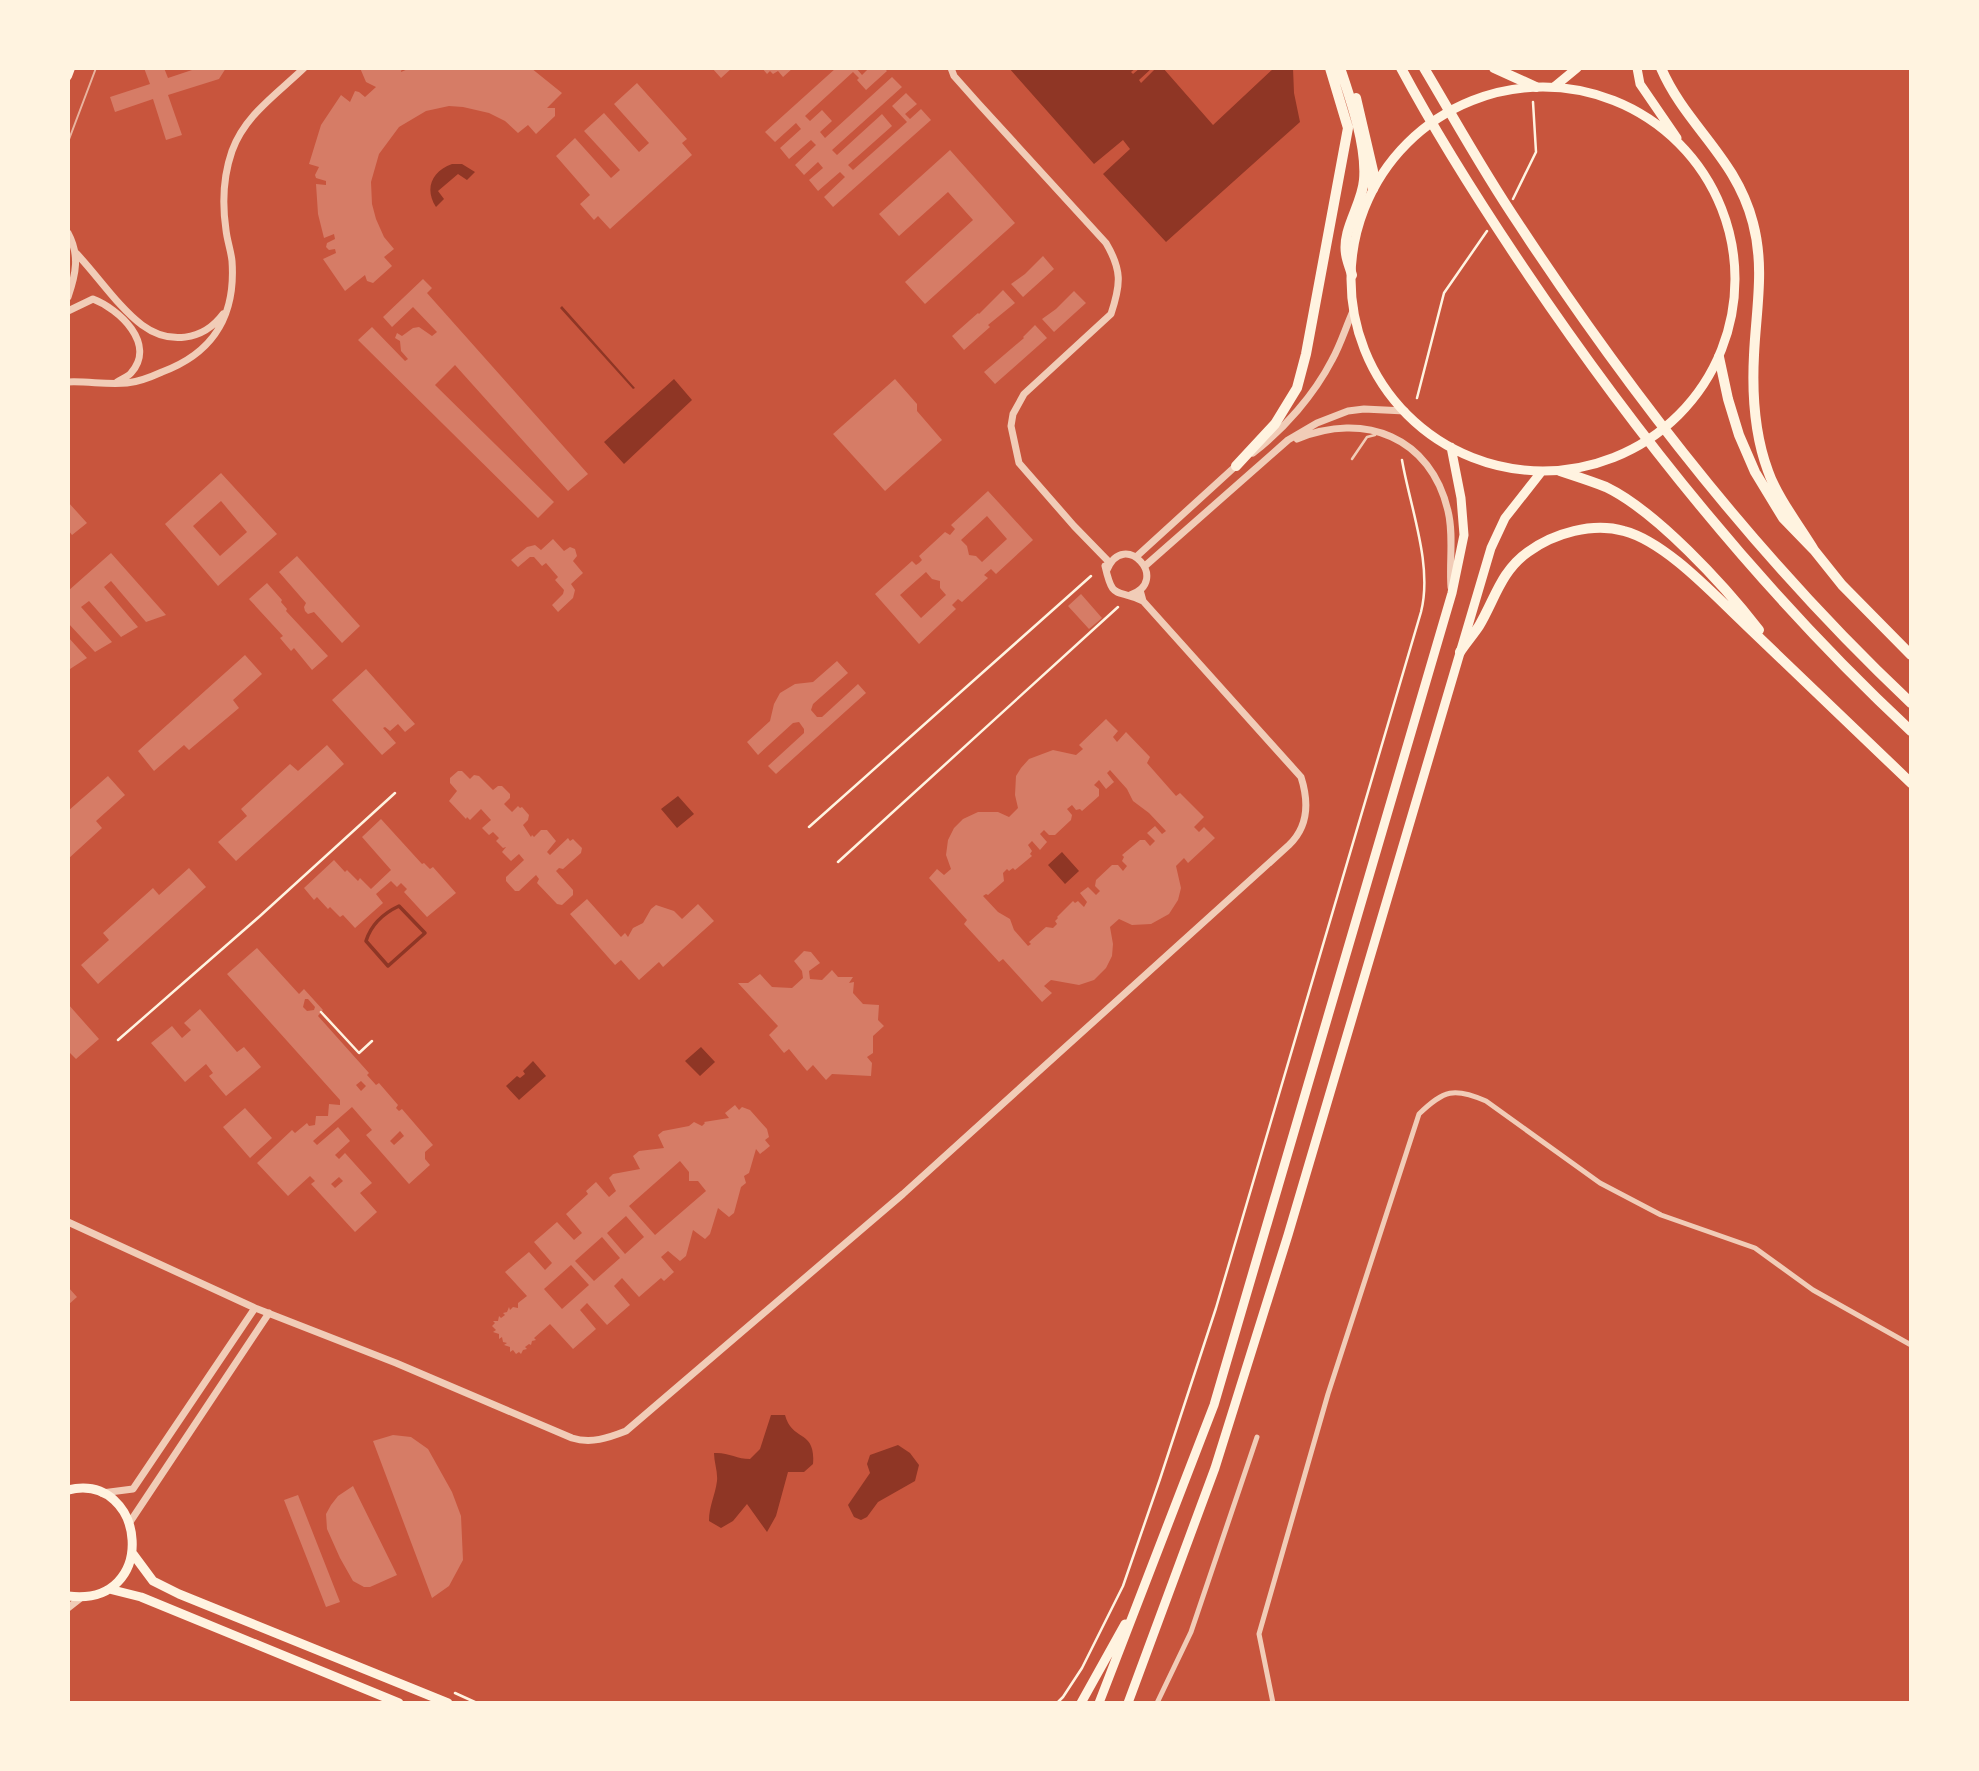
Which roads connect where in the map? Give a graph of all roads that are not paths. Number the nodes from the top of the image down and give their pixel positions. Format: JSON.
{"nodes":[{"id":1,"x":71,"y":68,"type":"edge"},
{"id":2,"x":304,"y":68,"type":"edge"},
{"id":3,"x":951,"y":68,"type":"edge"},
{"id":4,"x":1330,"y":68,"type":"edge"},
{"id":5,"x":1339,"y":68,"type":"edge"},
{"id":6,"x":1345,"y":68,"type":"edge"},
{"id":7,"x":1401,"y":68,"type":"edge"},
{"id":8,"x":1424,"y":68,"type":"edge"},
{"id":9,"x":1494,"y":68,"type":"edge"},
{"id":10,"x":1577,"y":68,"type":"edge"},
{"id":11,"x":1637,"y":68,"type":"edge"},
{"id":12,"x":1661,"y":68,"type":"edge"},
{"id":13,"x":68,"y":76,"type":"edge"},
{"id":14,"x":1536,"y":87,"type":"junction"},
{"id":15,"x":1554,"y":87,"type":"junction"},
{"id":16,"x":1684,"y":148,"type":"junction"},
{"id":17,"x":1373,"y":189,"type":"junction"},
{"id":18,"x":68,"y":233,"type":"edge"},
{"id":19,"x":76,"y":253,"type":"junction"},
{"id":20,"x":1352,"y":275,"type":"junction"},
{"id":21,"x":68,"y":297,"type":"edge"},
{"id":22,"x":227,"y":308,"type":"junction"},
{"id":23,"x":1354,"y":309,"type":"junction"},
{"id":24,"x":68,"y":311,"type":"edge"},
{"id":25,"x":1719,"y":357,"type":"junction"},
{"id":26,"x":68,"y":382,"type":"edge"},
{"id":27,"x":113,"y":384,"type":"junction"},
{"id":28,"x":1405,"y":411,"type":"junction"},
{"id":29,"x":1382,"y":432,"type":"junction"},
{"id":30,"x":1277,"y":447,"type":"junction"},
{"id":31,"x":1451,"y":447,"type":"junction"},
{"id":32,"x":1352,"y":459,"type":"dead end"},
{"id":33,"x":1236,"y":466,"type":"junction"},
{"id":34,"x":1542,"y":471,"type":"junction"},
{"id":35,"x":1560,"y":471,"type":"junction"},
{"id":36,"x":1814,"y":550,"type":"junction"},
{"id":37,"x":1136,"y":556,"type":"junction"},
{"id":38,"x":1109,"y":566,"type":"junction"},
{"id":39,"x":1145,"y":566,"type":"junction"},
{"id":40,"x":1140,"y":590,"type":"junction"},
{"id":41,"x":1452,"y":593,"type":"junction"},
{"id":42,"x":1130,"y":595,"type":"junction"},
{"id":43,"x":1143,"y":601,"type":"junction"},
{"id":44,"x":1775,"y":650,"type":"junction"},
{"id":45,"x":1460,"y":652,"type":"junction"},
{"id":46,"x":1911,"y":655,"type":"edge"},
{"id":47,"x":1911,"y":703,"type":"edge"},
{"id":48,"x":1911,"y":731,"type":"edge"},
{"id":49,"x":1911,"y":783,"type":"edge"},
{"id":50,"x":68,"y":1222,"type":"edge"},
{"id":51,"x":255,"y":1308,"type":"junction"},
{"id":52,"x":269,"y":1314,"type":"junction"},
{"id":53,"x":1911,"y":1345,"type":"edge"},
{"id":54,"x":1257,"y":1437,"type":"dead end"},
{"id":55,"x":68,"y":1490,"type":"edge"},
{"id":56,"x":102,"y":1493,"type":"junction"},
{"id":57,"x":130,"y":1522,"type":"junction"},
{"id":58,"x":133,"y":1554,"type":"junction"},
{"id":59,"x":1145,"y":1588,"type":"junction"},
{"id":60,"x":109,"y":1589,"type":"junction"},
{"id":61,"x":68,"y":1596,"type":"edge"},
{"id":62,"x":82,"y":1597,"type":"junction"},
{"id":63,"x":68,"y":1608,"type":"edge"},
{"id":64,"x":399,"y":1703,"type":"edge"},
{"id":65,"x":448,"y":1703,"type":"edge"},
{"id":66,"x":1081,"y":1703,"type":"edge"},
{"id":67,"x":1099,"y":1703,"type":"edge"},
{"id":68,"x":1128,"y":1703,"type":"edge"},
{"id":69,"x":1157,"y":1703,"type":"edge"},
{"id":70,"x":1272,"y":1703,"type":"edge"}],
"edges":[{"from":1,"to":13,"type":"main road"},
{"from":2,"to":22,"type":"street"},
{"from":3,"to":38,"type":"street"},
{"from":4,"to":33,"type":"highway"},
{"from":5,"to":20,"type":"highway"},
{"from":6,"to":17,"type":"highway"},
{"from":7,"to":48,"type":"highway"},
{"from":8,"to":47,"type":"highway"},
{"from":9,"to":14,"type":"highway"},
{"from":10,"to":15,"type":"main road"},
{"from":11,"to":16,"type":"main road"},
{"from":12,"to":36,"type":"highway"},
{"from":14,"to":15,"type":"main road"},
{"from":14,"to":17,"type":"main road"},
{"from":15,"to":16,"type":"main road"},
{"from":16,"to":25,"type":"main road"},
{"from":17,"to":20,"type":"main road"},
{"from":18,"to":19,"type":"street"},
{"from":19,"to":21,"type":"street"},
{"from":19,"to":22,"type":"street"},
{"from":20,"to":23,"type":"main road"},
{"from":22,"to":27,"type":"street"},
{"from":23,"to":28,"type":"main road"},
{"from":23,"to":33,"type":"street"},
{"from":24,"to":27,"type":"street"},
{"from":25,"to":35,"type":"main road"},
{"from":25,"to":36,"type":"highway"},
{"from":26,"to":27,"type":"street"},
{"from":28,"to":30,"type":"street"},
{"from":28,"to":31,"type":"main road"},
{"from":29,"to":30,"type":"street"},
{"from":29,"to":32,"type":"lane"},
{"from":29,"to":41,"type":"street"},
{"from":30,"to":39,"type":"street"},
{"from":31,"to":34,"type":"main road"},
{"from":31,"to":41,"type":"main road"},
{"from":33,"to":37,"type":"street"},
{"from":34,"to":35,"type":"main road"},
{"from":34,"to":45,"type":"main road"},
{"from":35,"to":44,"type":"highway"},
{"from":36,"to":46,"type":"highway"},
{"from":37,"to":38,"type":"street"},
{"from":37,"to":39,"type":"street"},
{"from":38,"to":42,"type":"street"},
{"from":39,"to":40,"type":"street"},
{"from":40,"to":42,"type":"street"},
{"from":40,"to":43,"type":"street"},
{"from":41,"to":59,"type":"main road"},
{"from":42,"to":43,"type":"street"},
{"from":43,"to":52,"type":"street"},
{"from":44,"to":45,"type":"highway"},
{"from":44,"to":49,"type":"highway"},
{"from":45,"to":68,"type":"main road"},
{"from":50,"to":51,"type":"street"},
{"from":51,"to":52,"type":"street"},
{"from":51,"to":56,"type":"street"},
{"from":52,"to":57,"type":"street"},
{"from":53,"to":70,"type":"street"},
{"from":54,"to":69,"type":"street"},
{"from":55,"to":56,"type":"main road"},
{"from":56,"to":57,"type":"main road"},
{"from":57,"to":58,"type":"main road"},
{"from":58,"to":60,"type":"main road"},
{"from":58,"to":65,"type":"main road"},
{"from":59,"to":66,"type":"main road"},
{"from":59,"to":67,"type":"main road"},
{"from":60,"to":62,"type":"main road"},
{"from":60,"to":64,"type":"main road"},
{"from":61,"to":62,"type":"main road"},
{"from":62,"to":63,"type":"street"}]}
